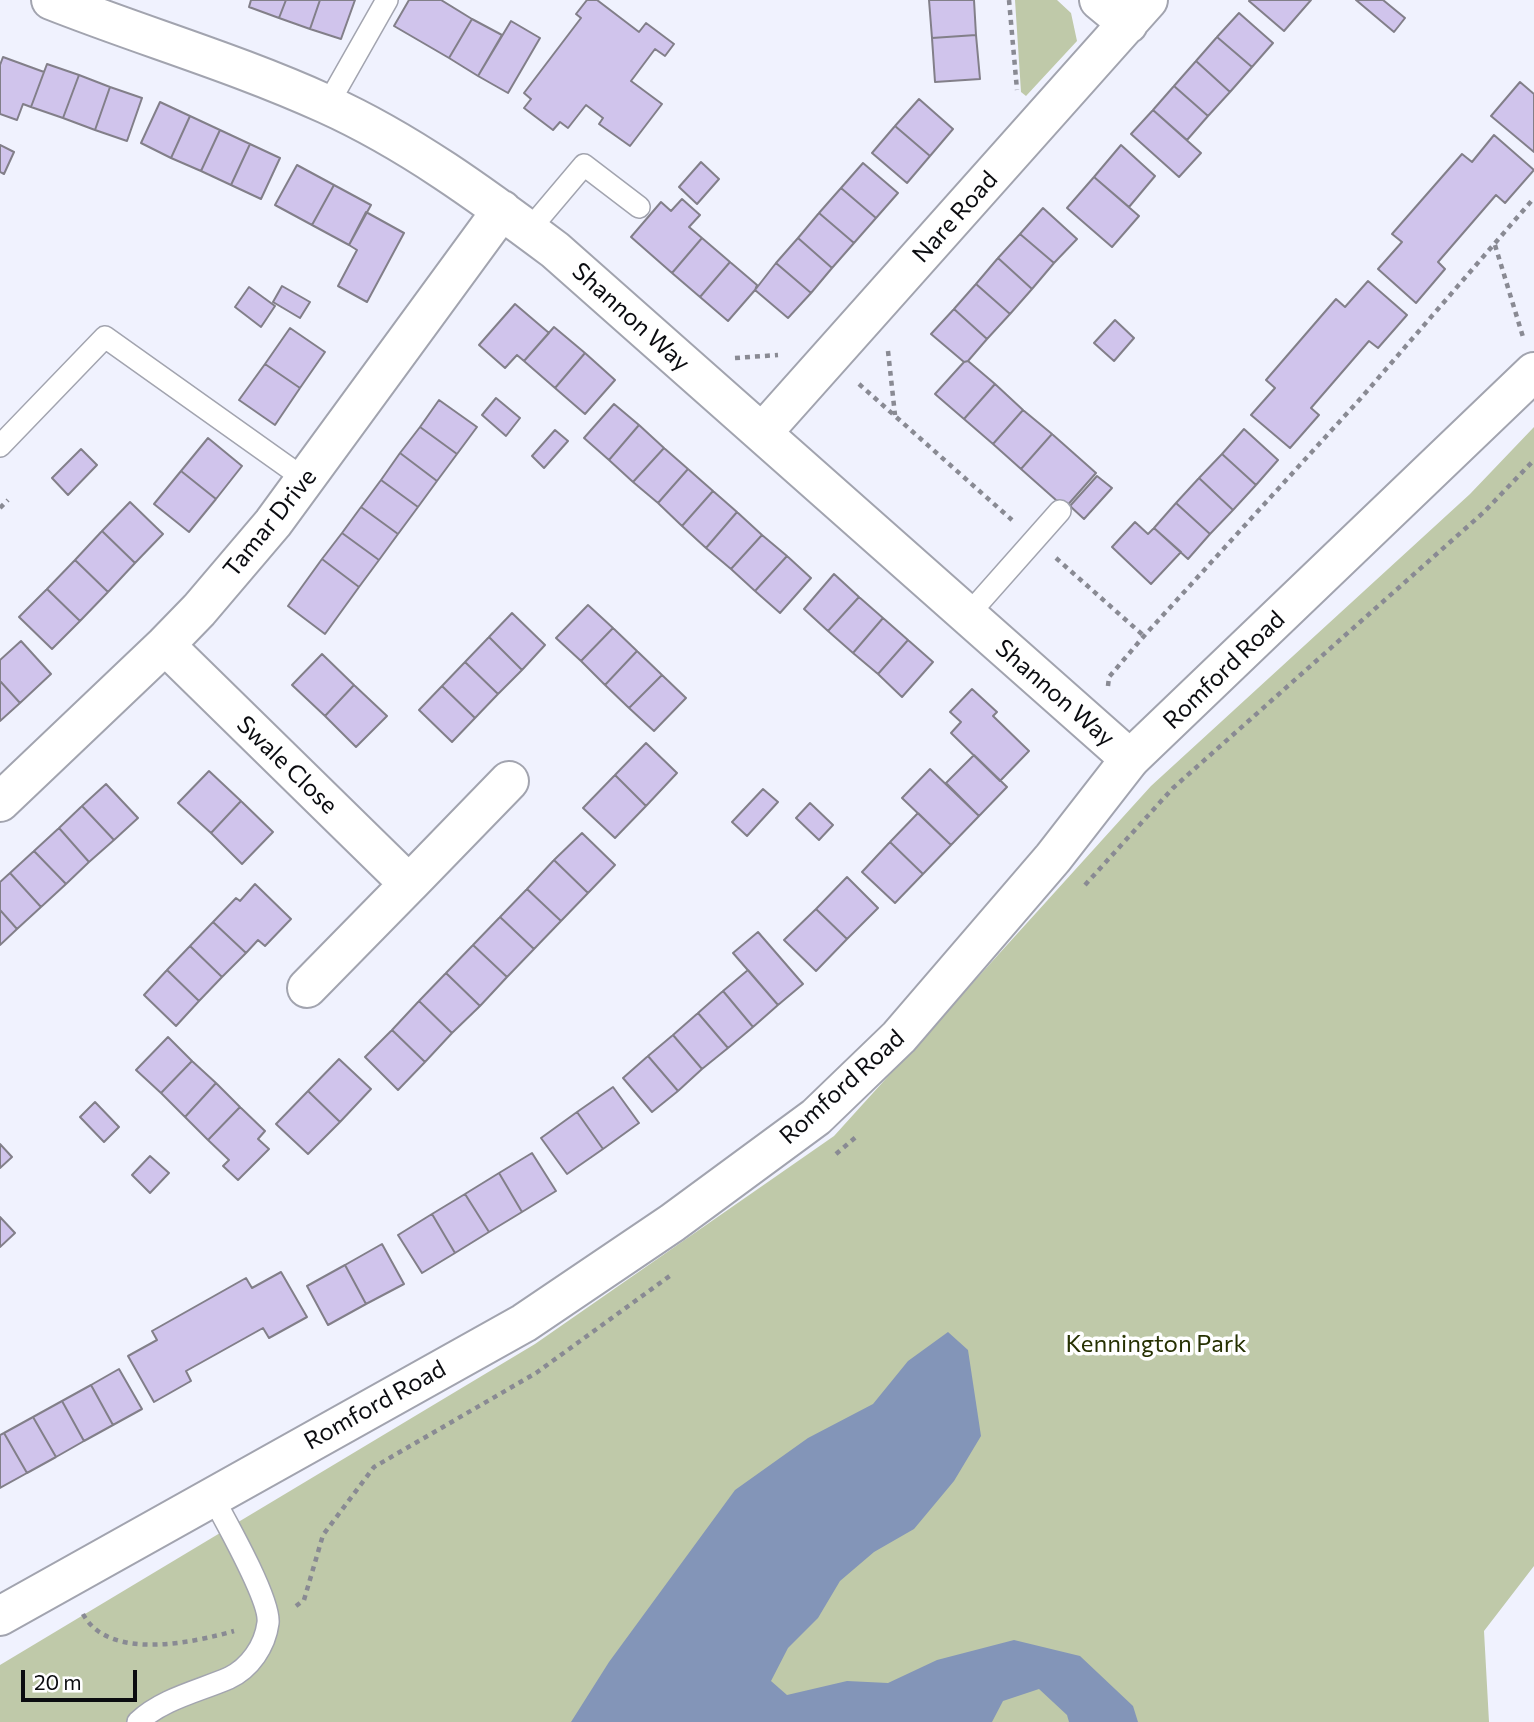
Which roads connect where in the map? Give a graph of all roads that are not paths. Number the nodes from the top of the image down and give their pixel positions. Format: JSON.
{"nodes":[{"id":1,"x":51,"y":0,"type":"edge"},
{"id":2,"x":387,"y":0,"type":"edge"},
{"id":3,"x":1125,"y":8,"type":"edge"},
{"id":4,"x":328,"y":104,"type":"junction"},
{"id":5,"x":639,"y":207,"type":"dead end"},
{"id":6,"x":516,"y":220,"type":"junction"},
{"id":7,"x":1534,"y":372,"type":"edge"},
{"id":8,"x":762,"y":433,"type":"junction"},
{"id":9,"x":0,"y":446,"type":"edge"},
{"id":10,"x":306,"y":481,"type":"junction"},
{"id":11,"x":1060,"y":511,"type":"dead end"},
{"id":12,"x":967,"y":616,"type":"junction"},
{"id":13,"x":165,"y":645,"type":"junction"},
{"id":14,"x":1130,"y":760,"type":"junction"},
{"id":15,"x":509,"y":781,"type":"dead end"},
{"id":16,"x":0,"y":802,"type":"edge"},
{"id":17,"x":409,"y":884,"type":"junction"},
{"id":18,"x":307,"y":988,"type":"dead end"},
{"id":19,"x":212,"y":1496,"type":"junction"},
{"id":20,"x":0,"y":1616,"type":"edge"},
{"id":21,"x":138,"y":1722,"type":"edge"}],
"edges":[{"from":1,"to":4,"type":"street","name":"Shannon Way"},
{"from":2,"to":4,"type":"lane"},
{"from":3,"to":8,"type":"street","name":"Nare Road"},
{"from":4,"to":6,"type":"street","name":"Shannon Way"},
{"from":5,"to":6,"type":"lane"},
{"from":6,"to":8,"type":"street","name":"Shannon Way"},
{"from":6,"to":10,"type":"street","name":"Tamar Drive"},
{"from":7,"to":14,"type":"street","name":"Romford Road"},
{"from":8,"to":12,"type":"street","name":"Shannon Way"},
{"from":9,"to":10,"type":"lane"},
{"from":10,"to":13,"type":"street","name":"Tamar Drive"},
{"from":11,"to":12,"type":"lane"},
{"from":12,"to":14,"type":"street","name":"Shannon Way"},
{"from":13,"to":16,"type":"street","name":"Tamar Drive"},
{"from":13,"to":17,"type":"street","name":"Swale Close"},
{"from":14,"to":19,"type":"street","name":"Romford Road"},
{"from":15,"to":17,"type":"street"},
{"from":17,"to":18,"type":"street"},
{"from":19,"to":20,"type":"street","name":"Romford Road"},
{"from":19,"to":21,"type":"lane"}]}
